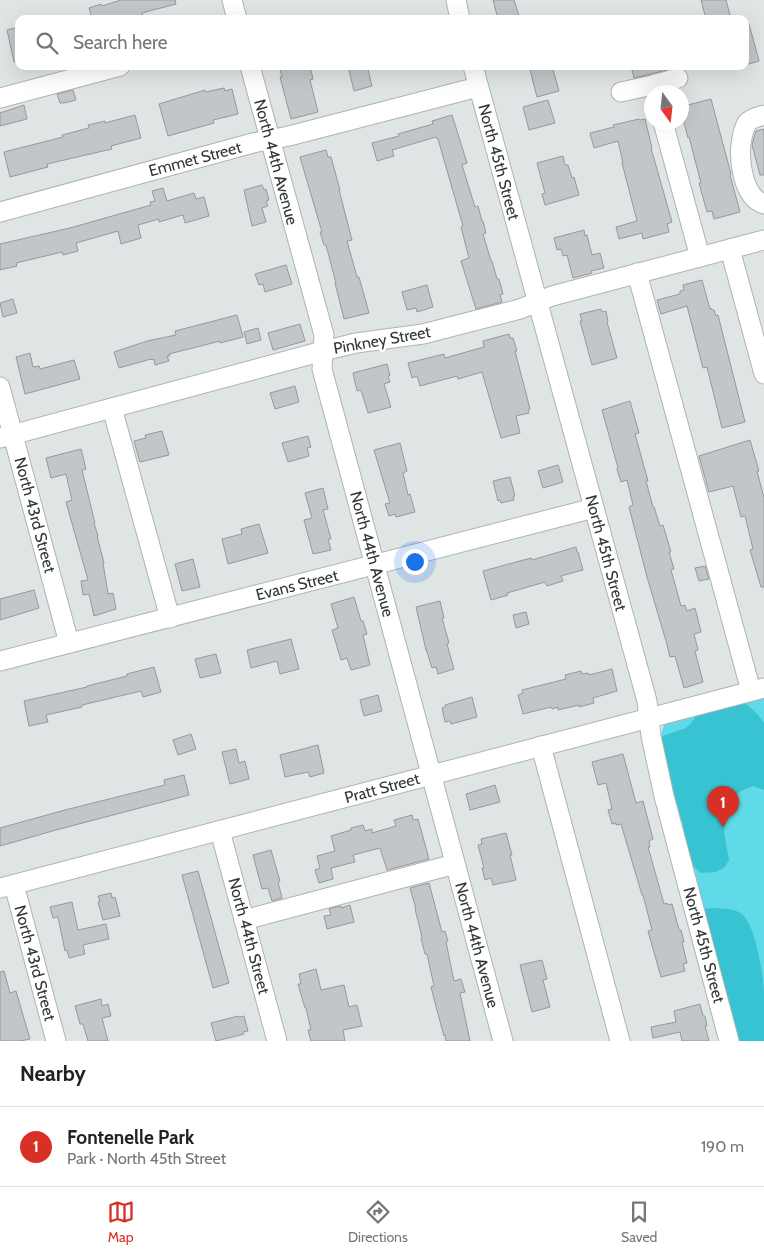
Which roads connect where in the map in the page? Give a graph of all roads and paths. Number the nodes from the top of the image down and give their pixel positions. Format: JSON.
{"nodes":[{"id":1,"x":232,"y":0,"type":"edge"},
{"id":2,"x":456,"y":0,"type":"edge"},
{"id":3,"x":236,"y":15,"type":"edge"},
{"id":4,"x":459,"y":15,"type":"edge"},
{"id":5,"x":105,"y":70,"type":"edge"},
{"id":6,"x":251,"y":70,"type":"edge"},
{"id":7,"x":474,"y":70,"type":"edge"},
{"id":8,"x":678,"y":78,"type":"dead end"},
{"id":9,"x":663,"y":85,"type":"edge"},
{"id":10,"x":478,"y":87,"type":"junction"},
{"id":11,"x":644,"y":90,"type":"edge"},
{"id":12,"x":621,"y":92,"type":"dead end"},
{"id":13,"x":0,"y":98,"type":"edge"},
{"id":14,"x":764,"y":115,"type":"edge"},
{"id":15,"x":665,"y":130,"type":"edge"},
{"id":16,"x":270,"y":140,"type":"junction"},
{"id":17,"x":764,"y":204,"type":"edge"},
{"id":18,"x":0,"y":212,"type":"edge"},
{"id":19,"x":764,"y":240,"type":"edge"},
{"id":20,"x":730,"y":249,"type":"junction"},
{"id":21,"x":700,"y":257,"type":"junction"},
{"id":22,"x":638,"y":273,"type":"junction"},
{"id":23,"x":537,"y":302,"type":"junction"},
{"id":24,"x":323,"y":351,"type":"junction"},
{"id":25,"x":764,"y":374,"type":"edge"},
{"id":26,"x":0,"y":387,"type":"edge"},
{"id":27,"x":112,"y":408,"type":"junction"},
{"id":28,"x":6,"y":436,"type":"edge"},
{"id":29,"x":594,"y":508,"type":"junction"},
{"id":30,"x":375,"y":565,"type":"junction"},
{"id":31,"x":170,"y":618,"type":"junction"},
{"id":32,"x":69,"y":643,"type":"junction"},
{"id":33,"x":0,"y":661,"type":"edge"},
{"id":34,"x":757,"y":689,"type":"edge"},
{"id":35,"x":649,"y":718,"type":"junction"},
{"id":36,"x":540,"y":746,"type":"junction"},
{"id":37,"x":431,"y":775,"type":"junction"},
{"id":38,"x":220,"y":830,"type":"junction"},
{"id":39,"x":455,"y":864,"type":"junction"},
{"id":40,"x":7,"y":887,"type":"edge"},
{"id":41,"x":244,"y":920,"type":"junction"},
{"id":42,"x":56,"y":1041,"type":"edge"},
{"id":43,"x":277,"y":1041,"type":"edge"},
{"id":44,"x":503,"y":1041,"type":"edge"},
{"id":45,"x":620,"y":1041,"type":"edge"},
{"id":46,"x":729,"y":1041,"type":"edge"}],
"edges":[{"from":1,"to":3,"type":"street"},
{"from":2,"to":4,"type":"street"},
{"from":5,"to":13,"type":"street"},
{"from":6,"to":16,"type":"street","name":"North 44th Avenue"},
{"from":7,"to":10,"type":"street","name":"North 45th Street"},
{"from":8,"to":9,"type":"street"},
{"from":10,"to":16,"type":"street","name":"Emmet Street"},
{"from":10,"to":23,"type":"street","name":"North 45th Street"},
{"from":11,"to":12,"type":"street"},
{"from":14,"to":17,"type":"street"},
{"from":15,"to":21,"type":"street"},
{"from":16,"to":18,"type":"street","name":"Emmet Street"},
{"from":16,"to":24,"type":"street","name":"North 44th Avenue"},
{"from":19,"to":20,"type":"street","name":"Pinkney Street"},
{"from":20,"to":21,"type":"street","name":"Pinkney Street"},
{"from":20,"to":25,"type":"street"},
{"from":21,"to":22,"type":"street","name":"Pinkney Street"},
{"from":22,"to":23,"type":"street","name":"Pinkney Street"},
{"from":22,"to":34,"type":"street"},
{"from":23,"to":24,"type":"street","name":"Pinkney Street"},
{"from":23,"to":29,"type":"street","name":"North 45th Street"},
{"from":24,"to":27,"type":"street","name":"Pinkney Street"},
{"from":24,"to":30,"type":"street","name":"North 44th Avenue"},
{"from":26,"to":28,"type":"street","name":"North 43rd Street"},
{"from":27,"to":28,"type":"street","name":"Pinkney Street"},
{"from":27,"to":31,"type":"street"},
{"from":28,"to":32,"type":"street","name":"North 43rd Street"},
{"from":29,"to":30,"type":"street","name":"Evans Street"},
{"from":29,"to":35,"type":"street","name":"North 45th Street"},
{"from":30,"to":31,"type":"street","name":"Evans Street"},
{"from":30,"to":37,"type":"street","name":"North 44th Avenue"},
{"from":31,"to":32,"type":"street","name":"Evans Street"},
{"from":32,"to":33,"type":"street","name":"Evans Street"},
{"from":34,"to":35,"type":"street","name":"Pratt Street"},
{"from":35,"to":36,"type":"street","name":"Pratt Street"},
{"from":35,"to":46,"type":"street","name":"North 45th Street"},
{"from":36,"to":37,"type":"street","name":"Pratt Street"},
{"from":36,"to":45,"type":"street"},
{"from":37,"to":38,"type":"street","name":"Pratt Street"},
{"from":37,"to":39,"type":"street","name":"North 44th Avenue"},
{"from":38,"to":40,"type":"street","name":"Pratt Street"},
{"from":38,"to":41,"type":"street","name":"North 44th Street"},
{"from":39,"to":41,"type":"street"},
{"from":39,"to":44,"type":"street","name":"North 44th Avenue"},
{"from":40,"to":42,"type":"street","name":"North 43rd Street"},
{"from":41,"to":43,"type":"street","name":"North 44th Street"}]}
